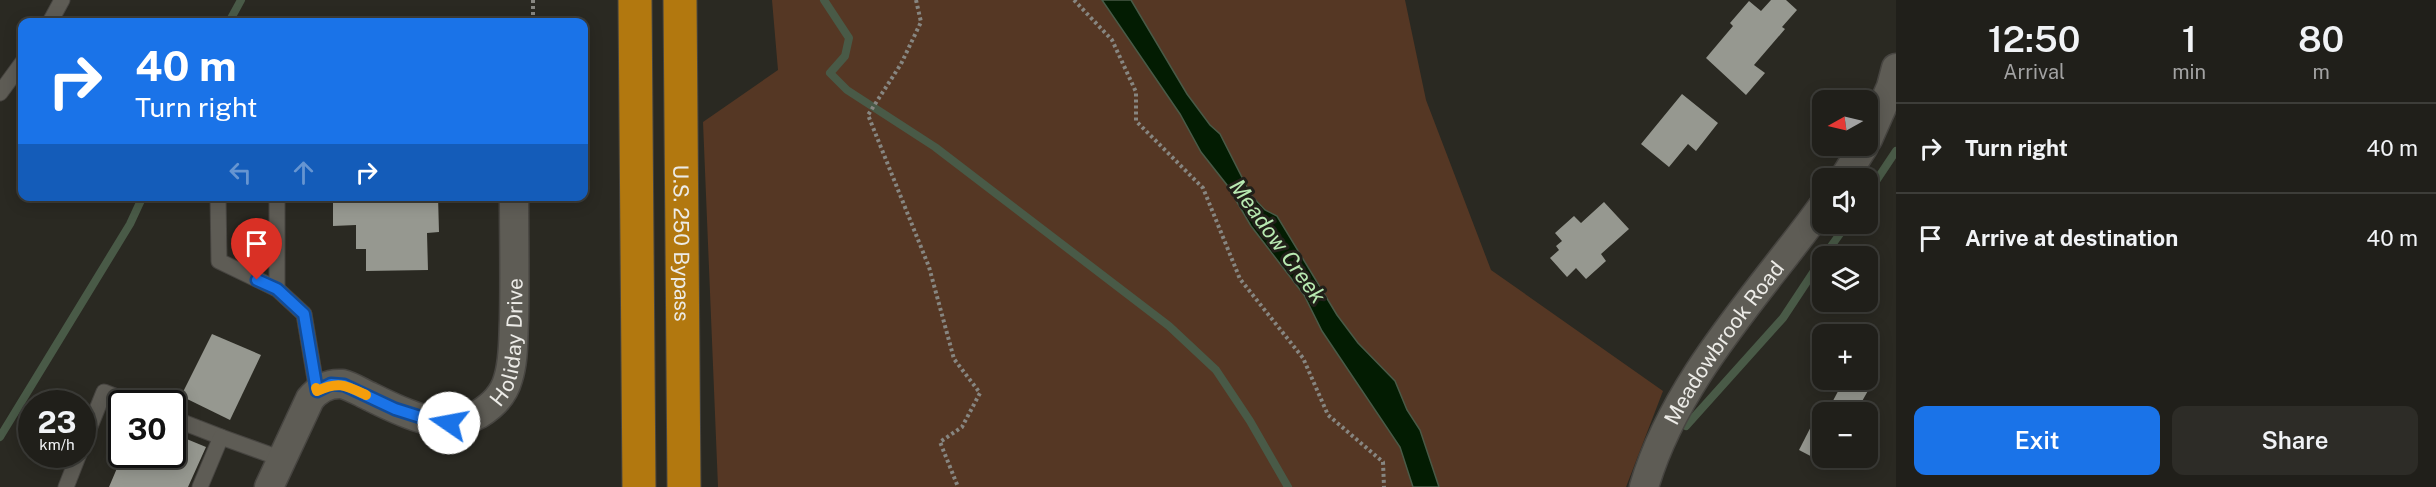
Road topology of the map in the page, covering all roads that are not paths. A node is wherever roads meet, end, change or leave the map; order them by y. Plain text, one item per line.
1 (62, 0) edge
2 (635, 0) edge
3 (681, 0) edge
4 (52, 18) edge
5 (18, 68) edge
6 (1896, 68) edge
7 (0, 93) edge
8 (1878, 116) edge
9 (218, 201) edge
10 (277, 201) edge
11 (514, 201) edge
12 (1812, 220) edge
13 (277, 289) junction
14 (317, 391) junction
15 (108, 394) edge
16 (639, 402) junction
17 (96, 412) edge
18 (186, 423) edge
19 (221, 437) junction
20 (282, 459) junction
21 (73, 468) edge
22 (66, 487) edge
23 (200, 487) edge
24 (269, 487) edge
25 (630, 487) edge
26 (639, 487) edge
27 (684, 487) edge
28 (1644, 487) edge

1 - 4 lane
2 - 16 highway, U.S. 250 Bypass
3 - 27 highway, U.S. 250 Bypass
5 - 7 lane
6 - 8 street
9 - 13 lane
10 - 13 lane
11 - 14 street, Holiday Drive
12 - 28 street, Meadowbrook Road
13 - 14 lane
14 - 20 street
15 - 17 lane
16 - 25 highway
16 - 26 highway, U.S. 250 Bypass
18 - 19 lane
19 - 20 lane
19 - 23 lane
20 - 24 street
21 - 22 lane

